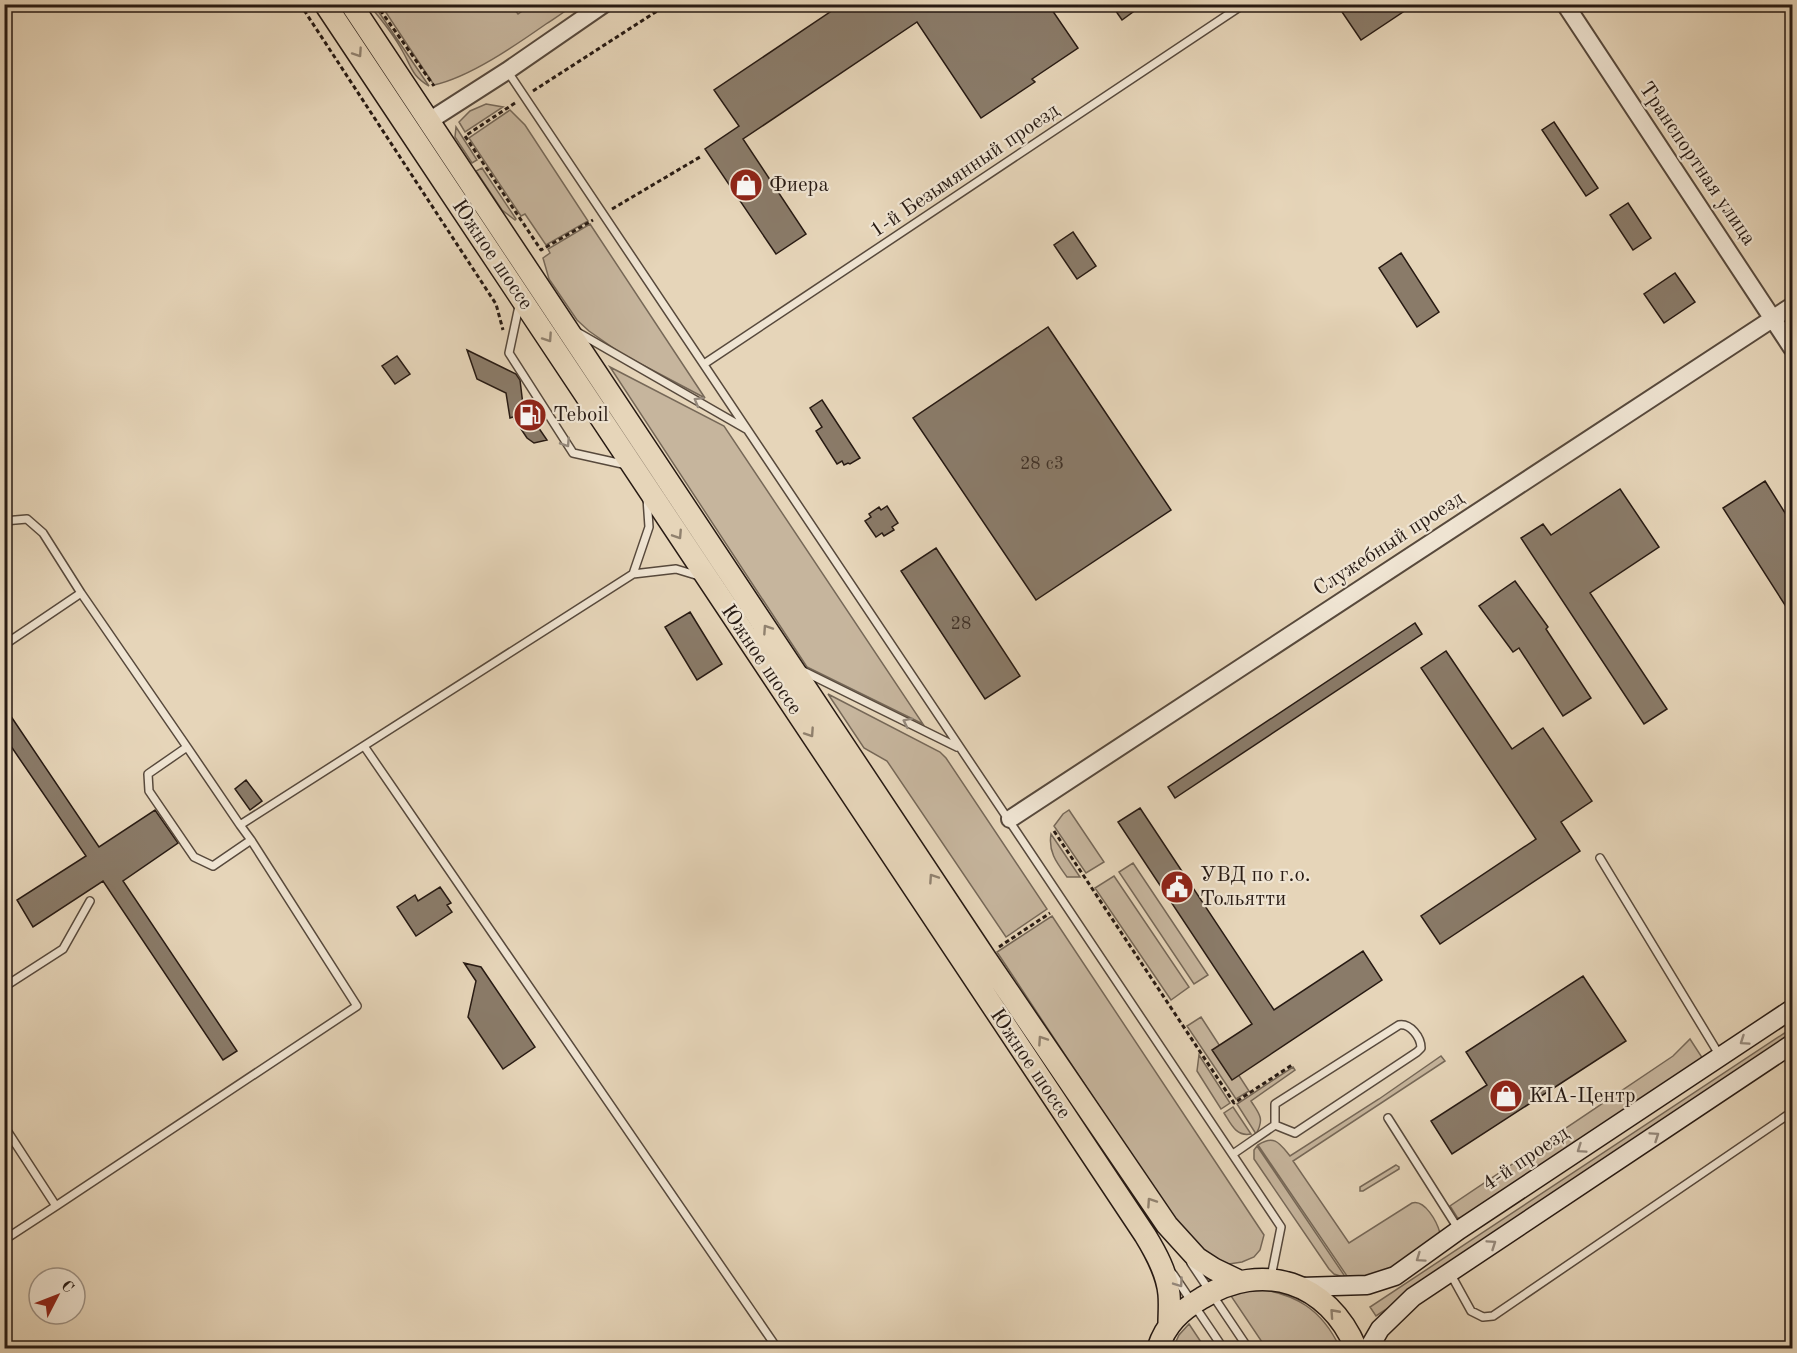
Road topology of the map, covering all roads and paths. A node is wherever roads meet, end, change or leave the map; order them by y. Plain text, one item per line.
1 (300, 4) edge
2 (325, 4) edge
3 (351, 4) edge
4 (376, 4) edge
5 (604, 4) edge
6 (668, 4) edge
7 (1244, 4) edge
8 (1564, 4) edge
9 (507, 71) junction
10 (434, 86) dead end
11 (525, 97) junction
12 (429, 122) junction
13 (700, 157) dead end
14 (603, 214) junction
15 (521, 297) junction
16 (1792, 306) edge
17 (1773, 318) junction
18 (567, 327) junction
19 (1792, 348) edge
20 (509, 353) junction
21 (704, 364) junction
22 (749, 430) junction
23 (632, 466) junction
24 (646, 487) junction
25 (4, 521) edge
26 (633, 574) junction
27 (707, 579) junction
28 (81, 593) junction
29 (4, 645) edge
30 (791, 665) junction
31 (364, 746) junction
32 (186, 747) junction
33 (960, 748) junction
34 (1010, 819) junction
35 (240, 825) junction
36 (1054, 831) dead end
37 (251, 840) junction
38 (1600, 858) dead end
39 (90, 901) dead end
40 (1050, 913) dead end
41 (996, 949) dead end
42 (4, 987) edge
43 (1792, 1009) edge
44 (1792, 1044) edge
45 (1721, 1056) junction
46 (1292, 1065) dead end
47 (1792, 1112) edge
48 (1388, 1118) dead end
49 (1275, 1125) junction
50 (4, 1126) edge
51 (1233, 1154) junction
52 (56, 1206) junction
53 (1167, 1226) junction
54 (1460, 1230) junction
55 (1145, 1235) junction
56 (4, 1240) edge
57 (1450, 1273) junction
58 (1270, 1280) junction
59 (1239, 1281) junction
60 (1301, 1287) junction
61 (1202, 1298) junction
62 (1169, 1324) junction
63 (777, 1348) edge
64 (1158, 1348) edge
65 (1223, 1348) edge
66 (1248, 1348) edge
67 (1356, 1348) edge
68 (1369, 1348) edge

1 - 20 path
2 -> 15 main road, Южное шоссе
3 - 12 main road, Южное шоссе
4 - 10 path
5 - 9 street
6 - 11 path
7 - 21 lane, 1-й Безымянный проезд
8 - 17 street, Транспортная улица
9 - 11 lane
9 - 12 street
11 - 14 lane
11 - 14 path
12 - 18 main road, Южное шоссе
13 - 14 path
14 - 21 lane
15 - 20 lane
15 -> 23 main road, Южное шоссе
16 - 17 street, Служебный проезд
17 - 19 street, Транспортная улица
17 - 34 street, Служебный проезд
22 -> 18 lane
30 -> 18 main road, Южное шоссе
20 -> 23 lane
21 - 22 lane
22 - 33 lane
23 - 24 main road, Южное шоссе
24 - 26 lane
24 -> 27 main road, Южное шоссе
25 - 28 lane
26 - 27 lane
26 - 31 lane
27 -> 55 main road, Южное шоссе
28 - 29 lane
28 - 32 lane
33 -> 30 lane
53 -> 30 main road, Южное шоссе
31 - 35 lane
31 - 63 lane
32 - 35 lane
32 - 37 lane
33 - 34 lane
34 - 51 lane
35 - 37 lane
36 - 46 path
37 - 52 lane
38 - 45 lane
39 - 42 lane
40 - 41 path
43 -> 45 main road, 4-й проезд
57 -> 44 main road
45 -> 54 main road, 4-й проезд
47 - 57 lane
48 - 54 lane
49 - 49 lane
49 - 51 lane
50 - 52 lane
51 - 58 lane
52 - 56 lane
53 - 59 main road, Южное шоссе
53 - 61 lane
54 -> 60 main road, 4-й проезд
55 -> 61 lane
55 - 62 main road, Южное шоссе
57 - 68 main road
58 - 59 main road
58 - 60 main road
59 - 61 main road
67 -> 60 main road
61 - 62 main road
61 - 65 lane
61 - 66 lane
62 - 64 main road

